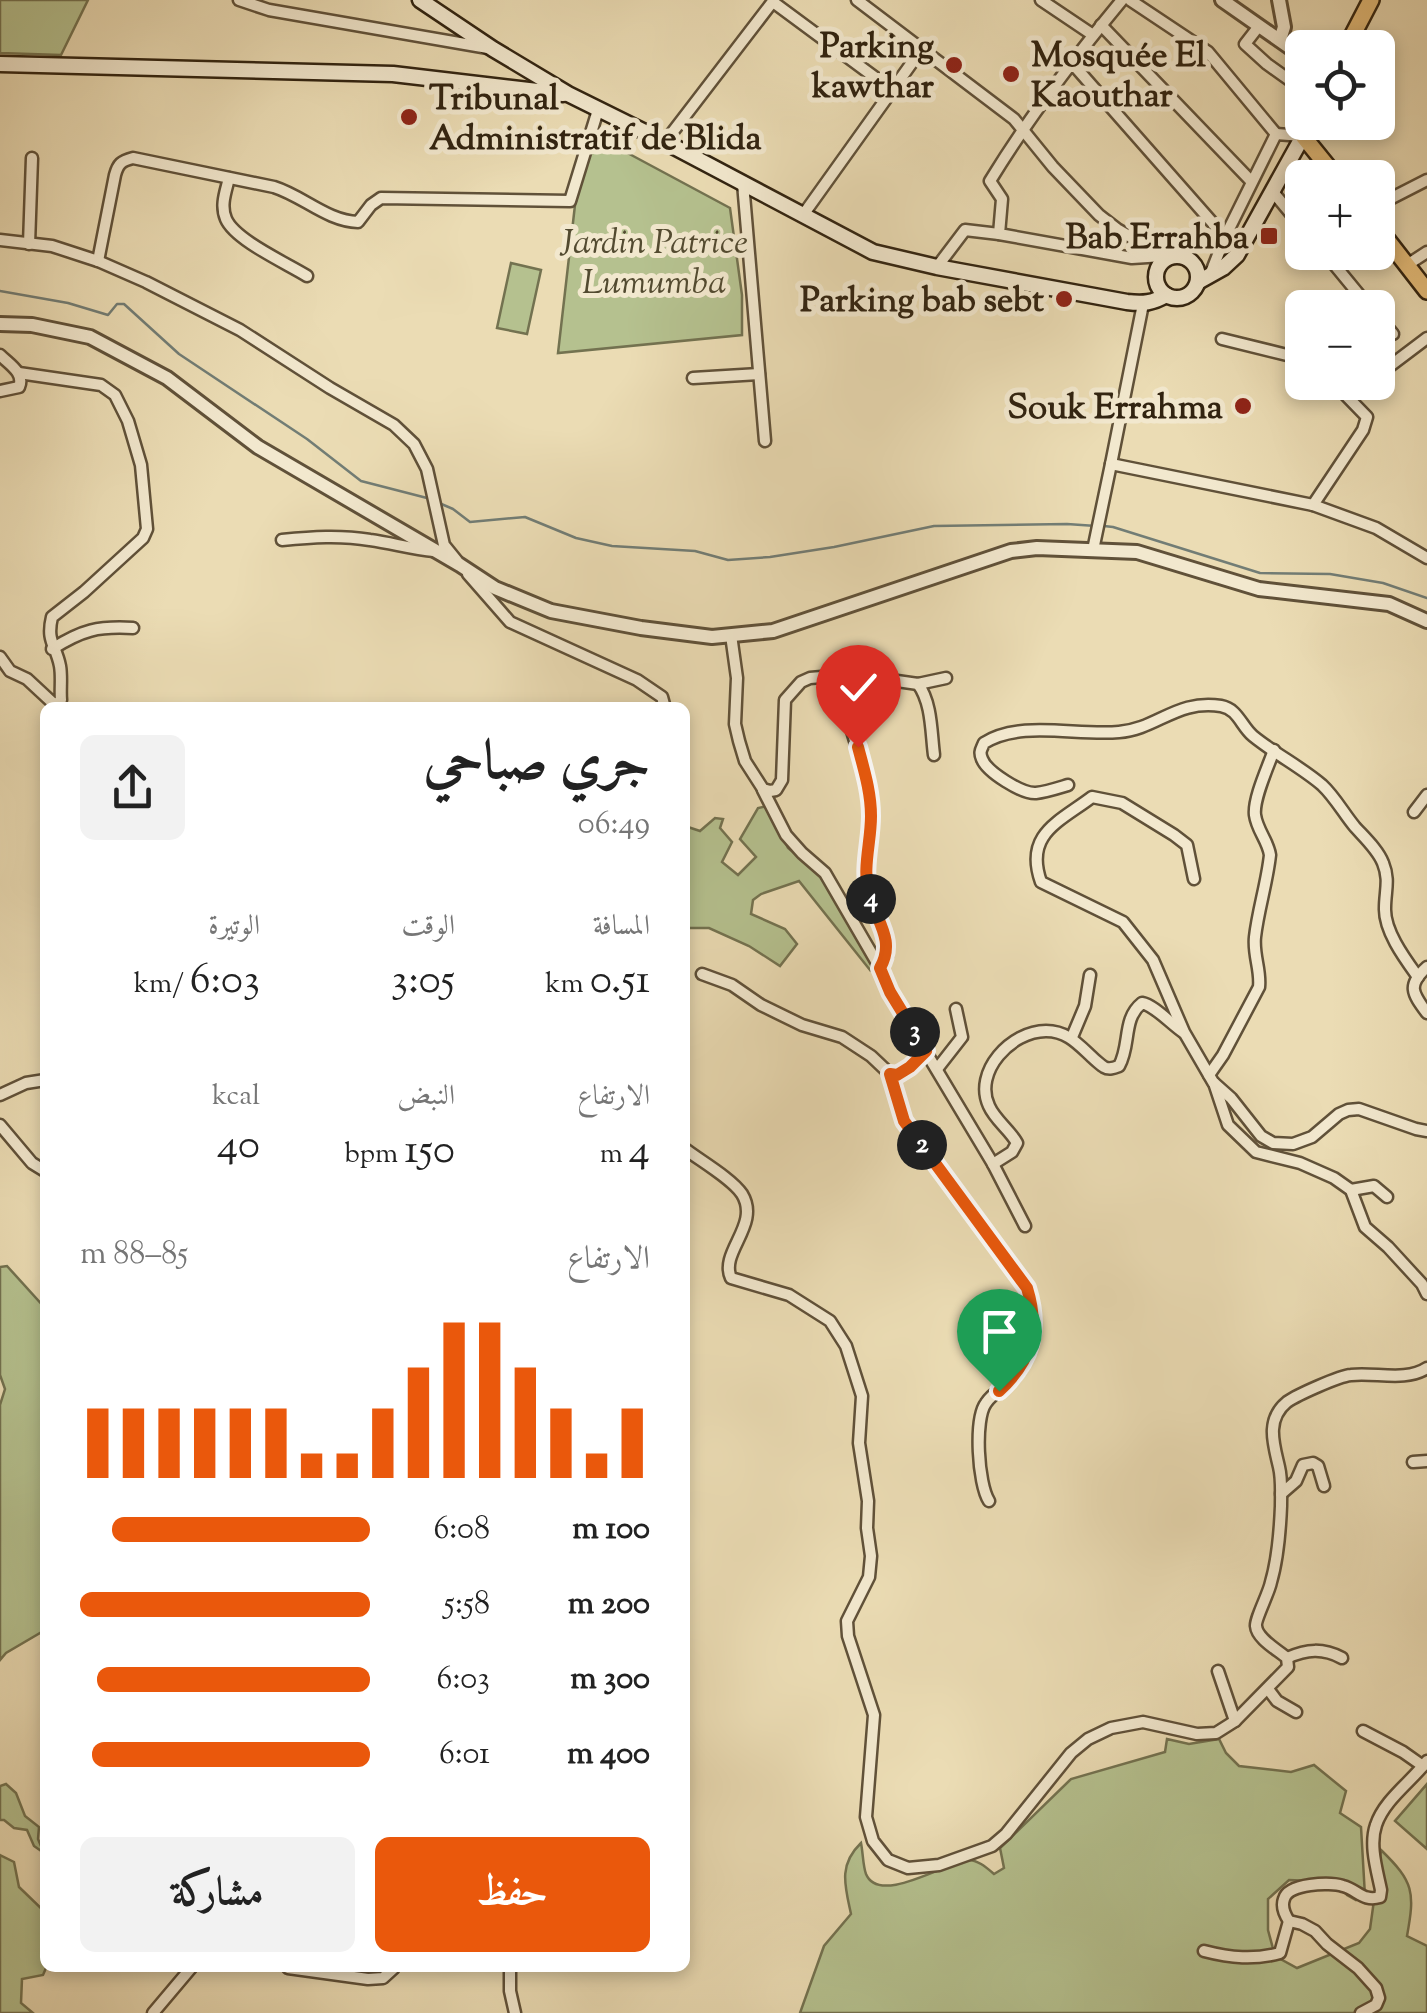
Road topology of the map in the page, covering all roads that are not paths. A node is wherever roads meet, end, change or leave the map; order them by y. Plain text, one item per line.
1 (239, 0) edge
2 (420, 0) edge
3 (1040, 0) edge
4 (1122, 0) edge
5 (1130, 0) edge
6 (1222, 0) edge
7 (1279, 0) edge
8 (1362, 0) edge
9 (1371, 0) edge
10 (774, 1) edge
11 (859, 1) edge
12 (1101, 25) junction
13 (459, 26) junction
14 (1259, 26) junction
15 (1347, 30) edge
16 (1355, 30) edge
17 (1093, 35) junction
18 (1280, 40) junction
19 (450, 42) junction
20 (1285, 44) edge
21 (493, 49) junction
22 (921, 50) junction
23 (1071, 62) junction
24 (0, 64) edge
25 (1285, 77) edge
26 (892, 90) junction
27 (568, 94) junction
28 (598, 110) junction
29 (1022, 128) junction
30 (1285, 132) edge
31 (1276, 134) junction
32 (1300, 140) edge
33 (666, 142) junction
34 (32, 158) dead end
35 (229, 178) junction
36 (1427, 180) edge
37 (1251, 181) junction
38 (742, 183) junction
39 (1273, 192) junction
40 (1395, 196) edge
41 (1285, 206) edge
42 (803, 215) junction
43 (998, 234) junction
44 (1225, 237) junction
45 (0, 240) edge
46 (30, 244) junction
47 (1395, 250) edge
48 (1427, 252) edge
49 (1167, 256) junction
50 (98, 261) junction
51 (1407, 266) junction
52 (937, 268) junction
53 (1339, 270) edge
54 (307, 276) dead end
55 (1204, 279) junction
56 (1355, 290) edge
57 (1427, 291) edge
58 (1166, 295) junction
59 (1143, 304) junction
60 (0, 324) edge
61 (1427, 338) edge
62 (1222, 339) dead end
63 (0, 355) edge
64 (1285, 355) edge
65 (1395, 362) edge
66 (19, 373) junction
67 (759, 374) junction
68 (693, 378) dead end
69 (0, 392) edge
70 (1350, 400) edge
71 (765, 442) dead end
72 (1111, 464) junction
73 (1313, 505) junction
74 (282, 540) dead end
75 (440, 548) junction
76 (1093, 550) junction
77 (1427, 558) edge
78 (460, 565) junction
79 (1427, 622) edge
80 (133, 628) dead end
81 (731, 635) junction
82 (52, 649) junction
83 (0, 656) edge
84 (833, 676) junction
85 (946, 678) dead end
86 (918, 684) junction
87 (52, 702) edge
88 (59, 702) edge
89 (663, 702) edge
90 (1274, 750) junction
91 (934, 755) dead end
92 (1068, 786) dead end
93 (762, 789) junction
94 (1427, 795) edge
95 (1414, 812) dead end
96 (1194, 879) dead end
97 (1427, 967) edge
98 (880, 968) junction
99 (702, 974) dead end
100 (1090, 975) dead end
101 (1418, 977) junction
102 (956, 1008) dead end
103 (1427, 1013) edge
104 (1184, 1032) junction
105 (1072, 1038) junction
106 (926, 1051) junction
107 (937, 1070) junction
108 (890, 1074) junction
109 (1211, 1078) junction
110 (40, 1081) edge
111 (0, 1095) edge
112 (0, 1125) edge
113 (1427, 1131) edge
114 (690, 1153) edge
115 (993, 1164) junction
116 (40, 1168) edge
117 (1351, 1190) junction
118 (1387, 1198) dead end
119 (1025, 1226) dead end
120 (1425, 1287) edge
121 (1427, 1368) edge
122 (1427, 1461) edge
123 (1413, 1462) dead end
124 (1324, 1486) dead end
125 (1281, 1494) junction
126 (989, 1501) dead end
127 (1288, 1658) junction
128 (1342, 1658) dead end
129 (1218, 1671) dead end
130 (1268, 1689) junction
131 (1296, 1712) dead end
132 (1234, 1721) junction
133 (1363, 1731) dead end
134 (1425, 1764) edge
135 (1289, 1922) junction
136 (1204, 1951) dead end
137 (187, 1972) edge
138 (317, 1972) edge
139 (390, 1972) edge
140 (510, 1972) edge
141 (153, 2013) edge
142 (515, 2013) edge
143 (1361, 2013) edge

1 - 19 street
2 - 13 main road
3 - 17 street
4 - 12 street
5 - 31 street
6 - 14 street
7 - 18 street
8 - 15 main road
9 - 16 main road
10 - 26 street
10 - 33 street
11 - 22 street
12 - 17 street
12 - 37 street
13 - 19 street
13 - 21 main road
14 - 18 street
14 - 25 street
17 - 23 street
18 - 20 street
19 - 21 street
21 - 27 main road
22 - 26 street
22 - 29 street
23 - 29 street
23 - 44 street
24 - 27 main road
26 - 42 street
27 - 28 main road
28 - 33 main road
28 - 35 street
29 - 43 street
29 - 49 street
30 - 31 street
31 - 37 street
32 - 39 main road
33 - 38 main road
34 - 46 street
35 - 50 street
35 - 54 street
36 - 40 street
37 - 44 street
38 - 42 main road
38 - 67 street
39 - 41 street
39 - 55 main road
42 - 52 main road
43 - 49 street
43 - 52 street
44 - 55 street
45 - 46 street
46 - 50 street
47 - 51 main road
48 - 51 street
49 - 55 main road
49 - 58 main road
50 - 75 street
51 - 57 main road
52 - 59 main road
53 - 56 street
55 - 58 main road
58 - 59 main road
59 - 72 street
60 - 75 street
61 - 65 street
62 - 64 street
63 - 66 street
66 - 69 street
66 - 82 street
67 - 68 street
67 - 71 street
70 - 73 street
72 - 73 street
72 - 76 street
73 - 77 street
74 - 75 street
75 - 78 street
76 - 79 street
76 - 81 street
78 - 81 street
78 - 89 street
80 - 82 street
81 - 93 street
82 - 88 street
83 - 87 street
84 - 86 street
84 - 93 street
84 - 98 street
85 - 86 street
86 - 91 street
90 - 92 street
90 - 101 street
90 - 109 street
93 - 98 street
94 - 95 street
96 - 104 street
97 - 101 street
98 - 106 street
99 - 108 street
100 - 105 street
101 - 103 street
102 - 107 street
104 - 105 street
104 - 109 street
105 - 115 street
106 - 107 street
106 - 108 street
107 - 115 street
108 - 126 street
109 - 113 street
109 - 117 street
110 - 111 street
112 - 116 street
114 - 132 street
115 - 119 street
117 - 118 street
117 - 120 street
121 - 125 street
122 - 123 street
124 - 125 street
125 - 127 street
127 - 128 street
127 - 130 street
129 - 132 street
130 - 131 street
130 - 132 street
133 - 134 street
134 - 135 street
135 - 136 street
135 - 143 street
137 - 141 street
138 - 139 street
140 - 142 street

